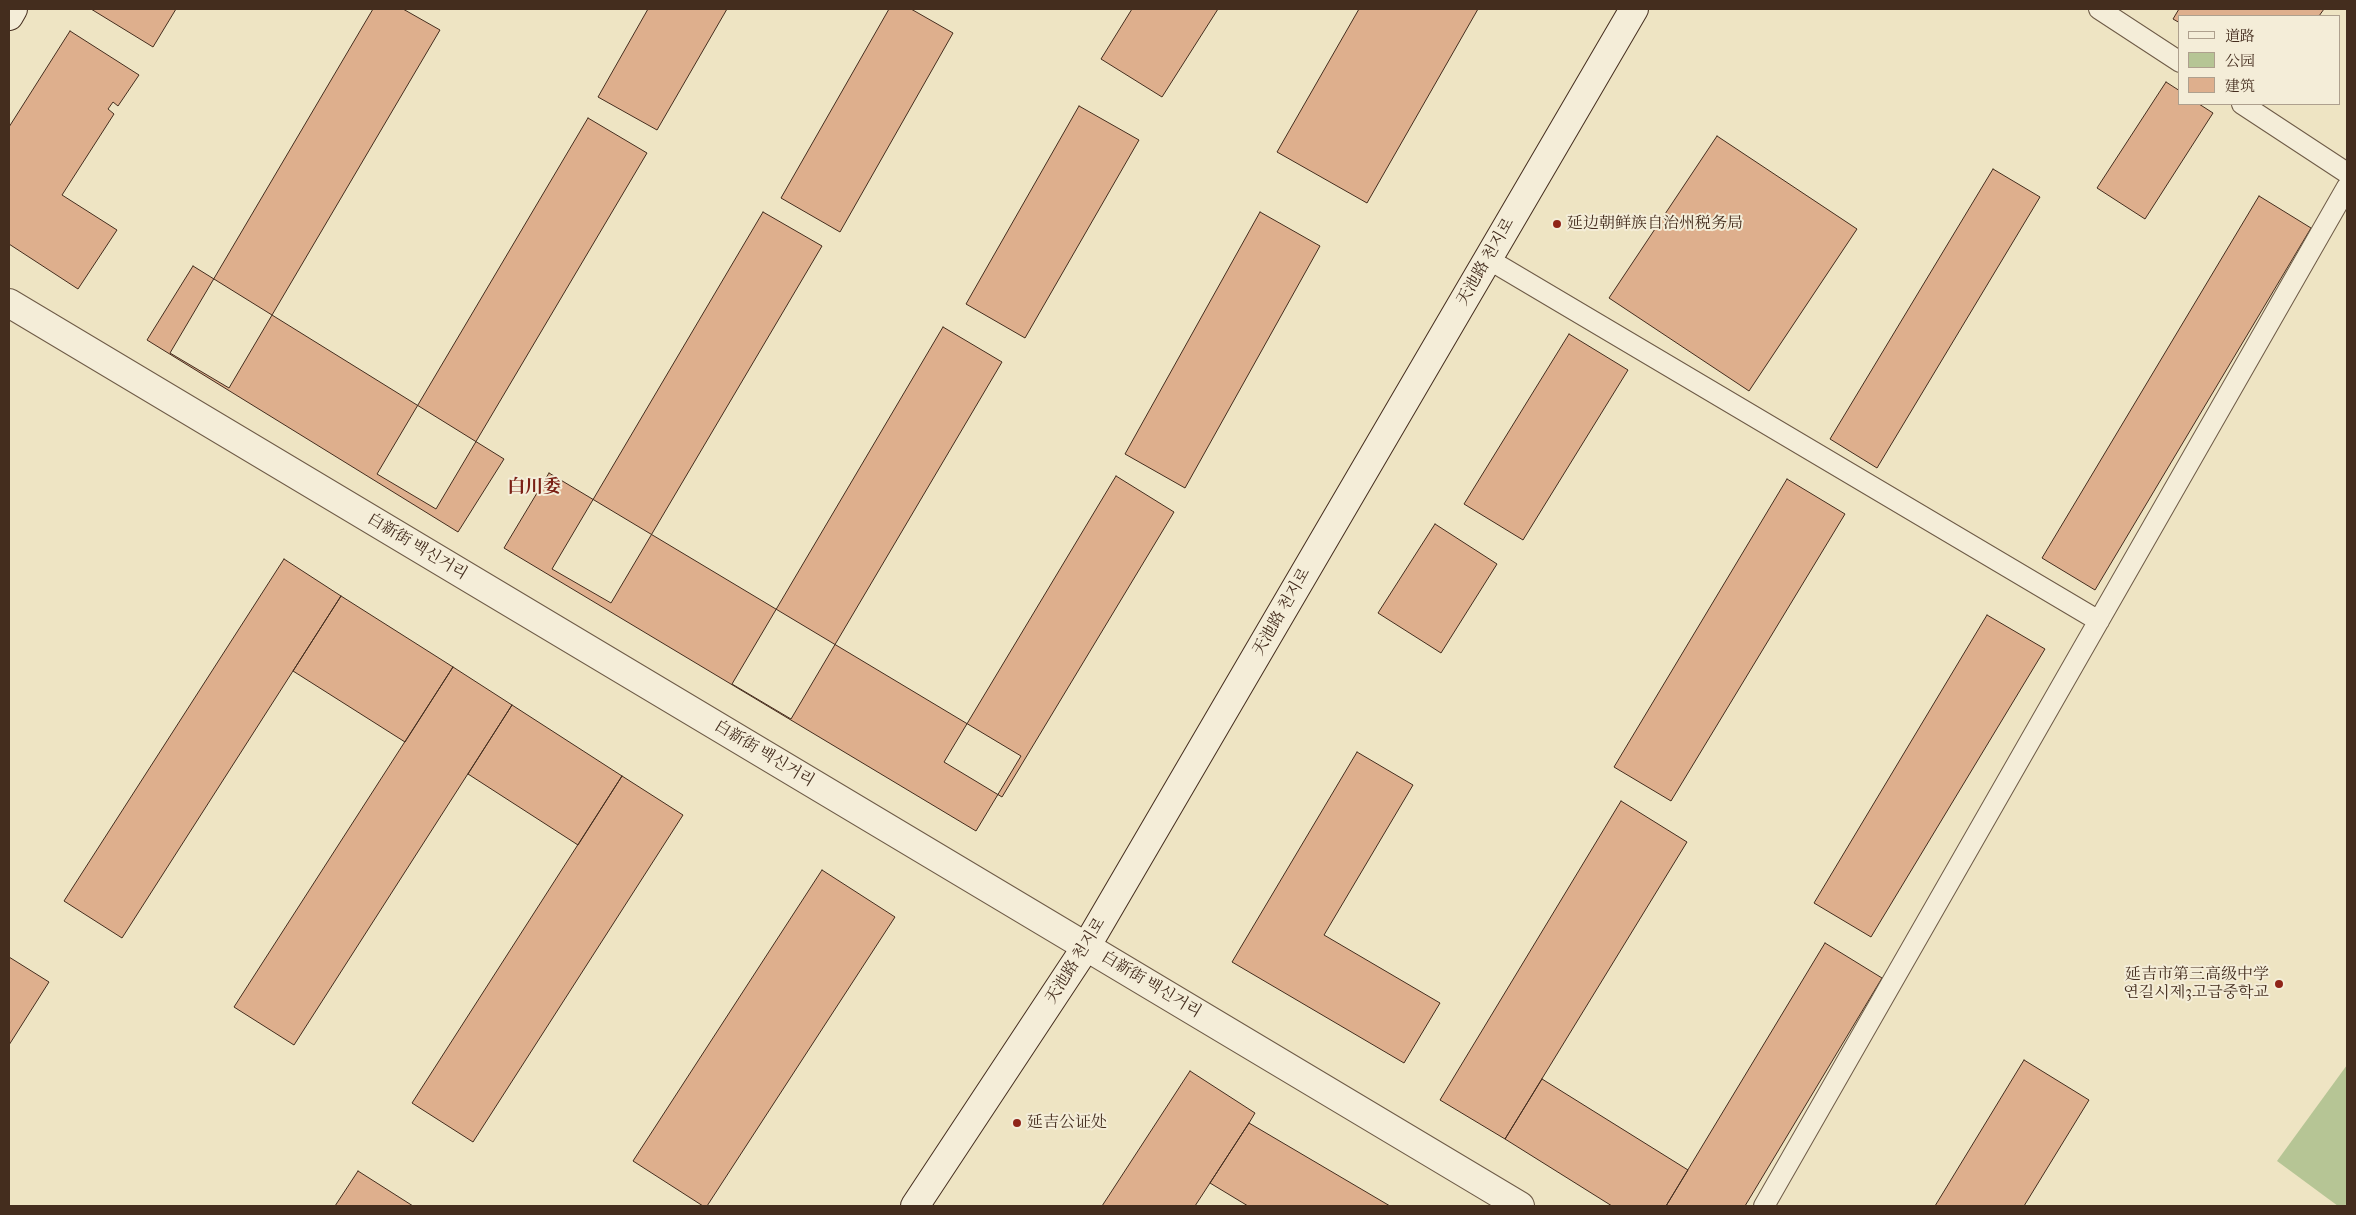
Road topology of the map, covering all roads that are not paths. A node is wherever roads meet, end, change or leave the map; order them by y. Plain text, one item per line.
1 (13, 9) edge
2 (1634, 9) edge
3 (2099, 9) edge
4 (9, 16) edge
5 (2178, 61) edge
6 (2244, 105) edge
7 (2347, 173) edge
8 (2347, 186) edge
9 (1488, 259) junction
10 (9, 303) edge
11 (2098, 621) junction
12 (1086, 947) junction
13 (915, 1206) edge
14 (1520, 1206) edge
15 (1764, 1206) edge

1 - 4 street
2 - 9 street, 天池路 천지로
3 - 5 lane
6 - 7 lane
8 - 11 lane
9 - 11 lane
9 - 12 street, 天池路 천지로
10 - 12 street, 白新街 백신거리
11 - 15 lane
12 - 13 street, 天池路 천지로
12 - 14 street, 白新街 백신거리

